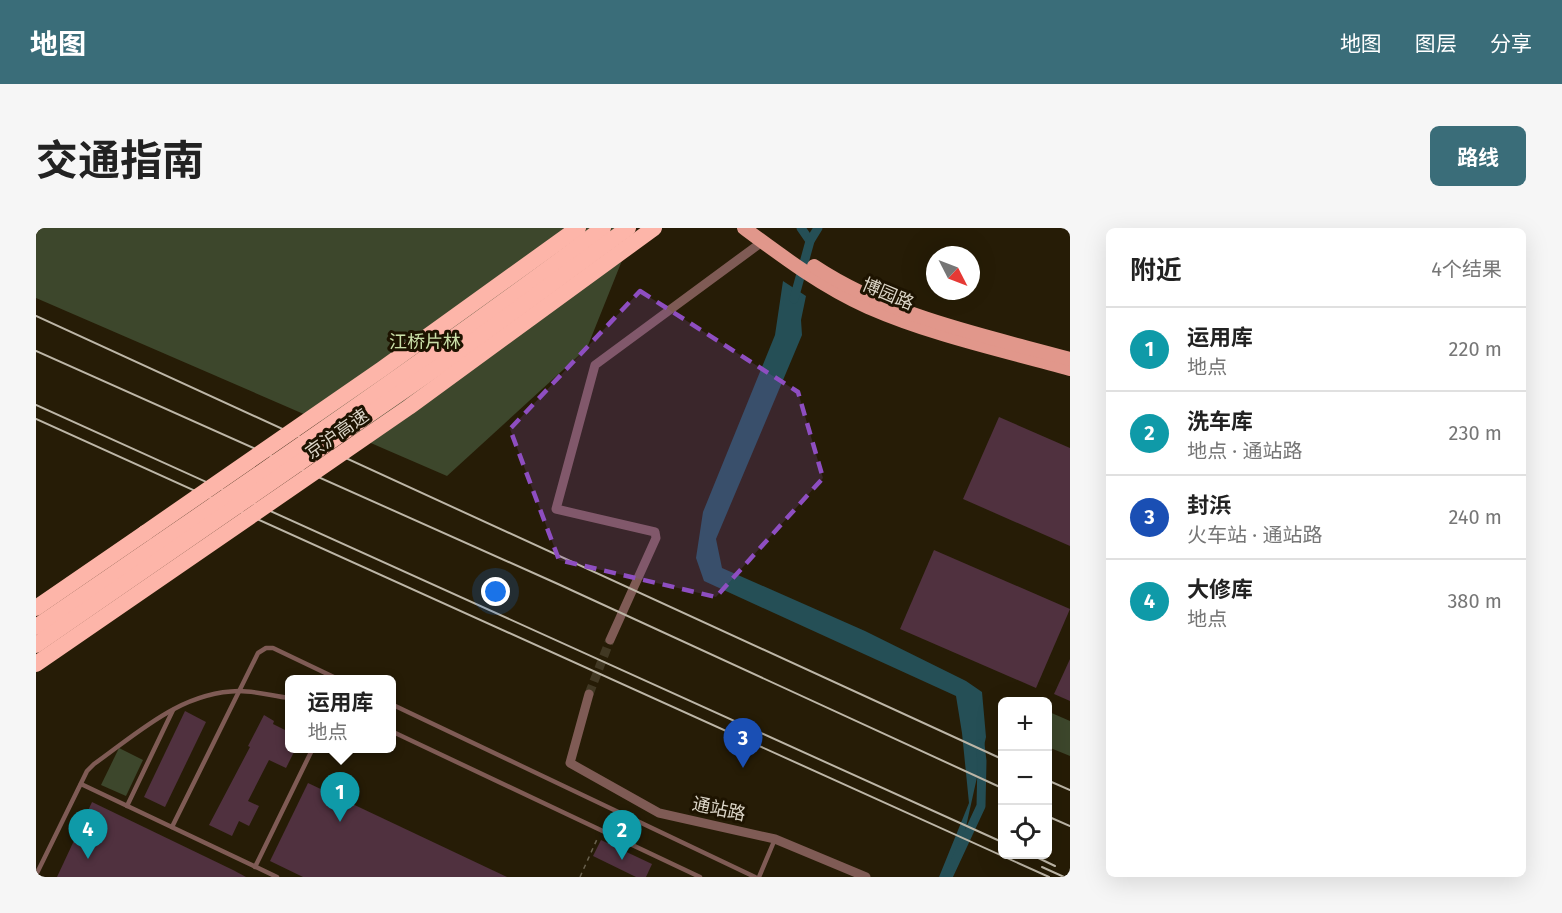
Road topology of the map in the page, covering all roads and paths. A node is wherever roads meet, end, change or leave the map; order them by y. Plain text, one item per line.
1 (578, 228) edge
2 (603, 228) edge
3 (628, 228) edge
4 (654, 228) edge
5 (744, 228) edge
6 (760, 235) edge
7 (819, 275) junction
8 (1070, 359) edge
9 (1070, 369) edge
10 (36, 608) edge
11 (36, 627) edge
12 (610, 640) tunnel mouth
13 (36, 645) edge
14 (36, 664) edge
15 (330, 675) edge
16 (241, 691) junction
17 (589, 694) tunnel mouth
18 (285, 697) edge
19 (396, 706) edge
20 (174, 708) junction
21 (396, 733) edge
22 (311, 753) edge
23 (81, 784) junction
24 (127, 806) junction
25 (172, 827) junction
26 (601, 830) junction
27 (775, 839) junction
28 (255, 867) junction
29 (36, 875) edge
30 (277, 877) edge
31 (580, 877) edge
32 (700, 877) edge
33 (757, 877) edge
34 (866, 877) edge

1 - 10 highway, 京沪高速, bridge
2 - 11 highway, 京沪高速, bridge
3 - 13 highway, 京沪高速, bridge
4 - 14 highway, 京沪高速, bridge
5 - 6 main road, 博园路
6 - 7 main road, 博园路
6 - 12 street
7 - 8 main road, 博园路
7 - 9 main road, 博园路
15 - 16 lane
16 - 18 lane
16 - 20 lane
16 - 25 lane
17 - 27 street, 通站路
19 - 33 lane
20 - 23 lane
20 - 24 lane
21 - 26 lane
22 - 28 lane
23 - 24 lane
23 - 29 lane
24 - 25 lane
25 - 28 lane
26 - 31 path
26 - 32 lane
27 - 33 lane
27 - 34 street, 通站路
28 - 30 lane

